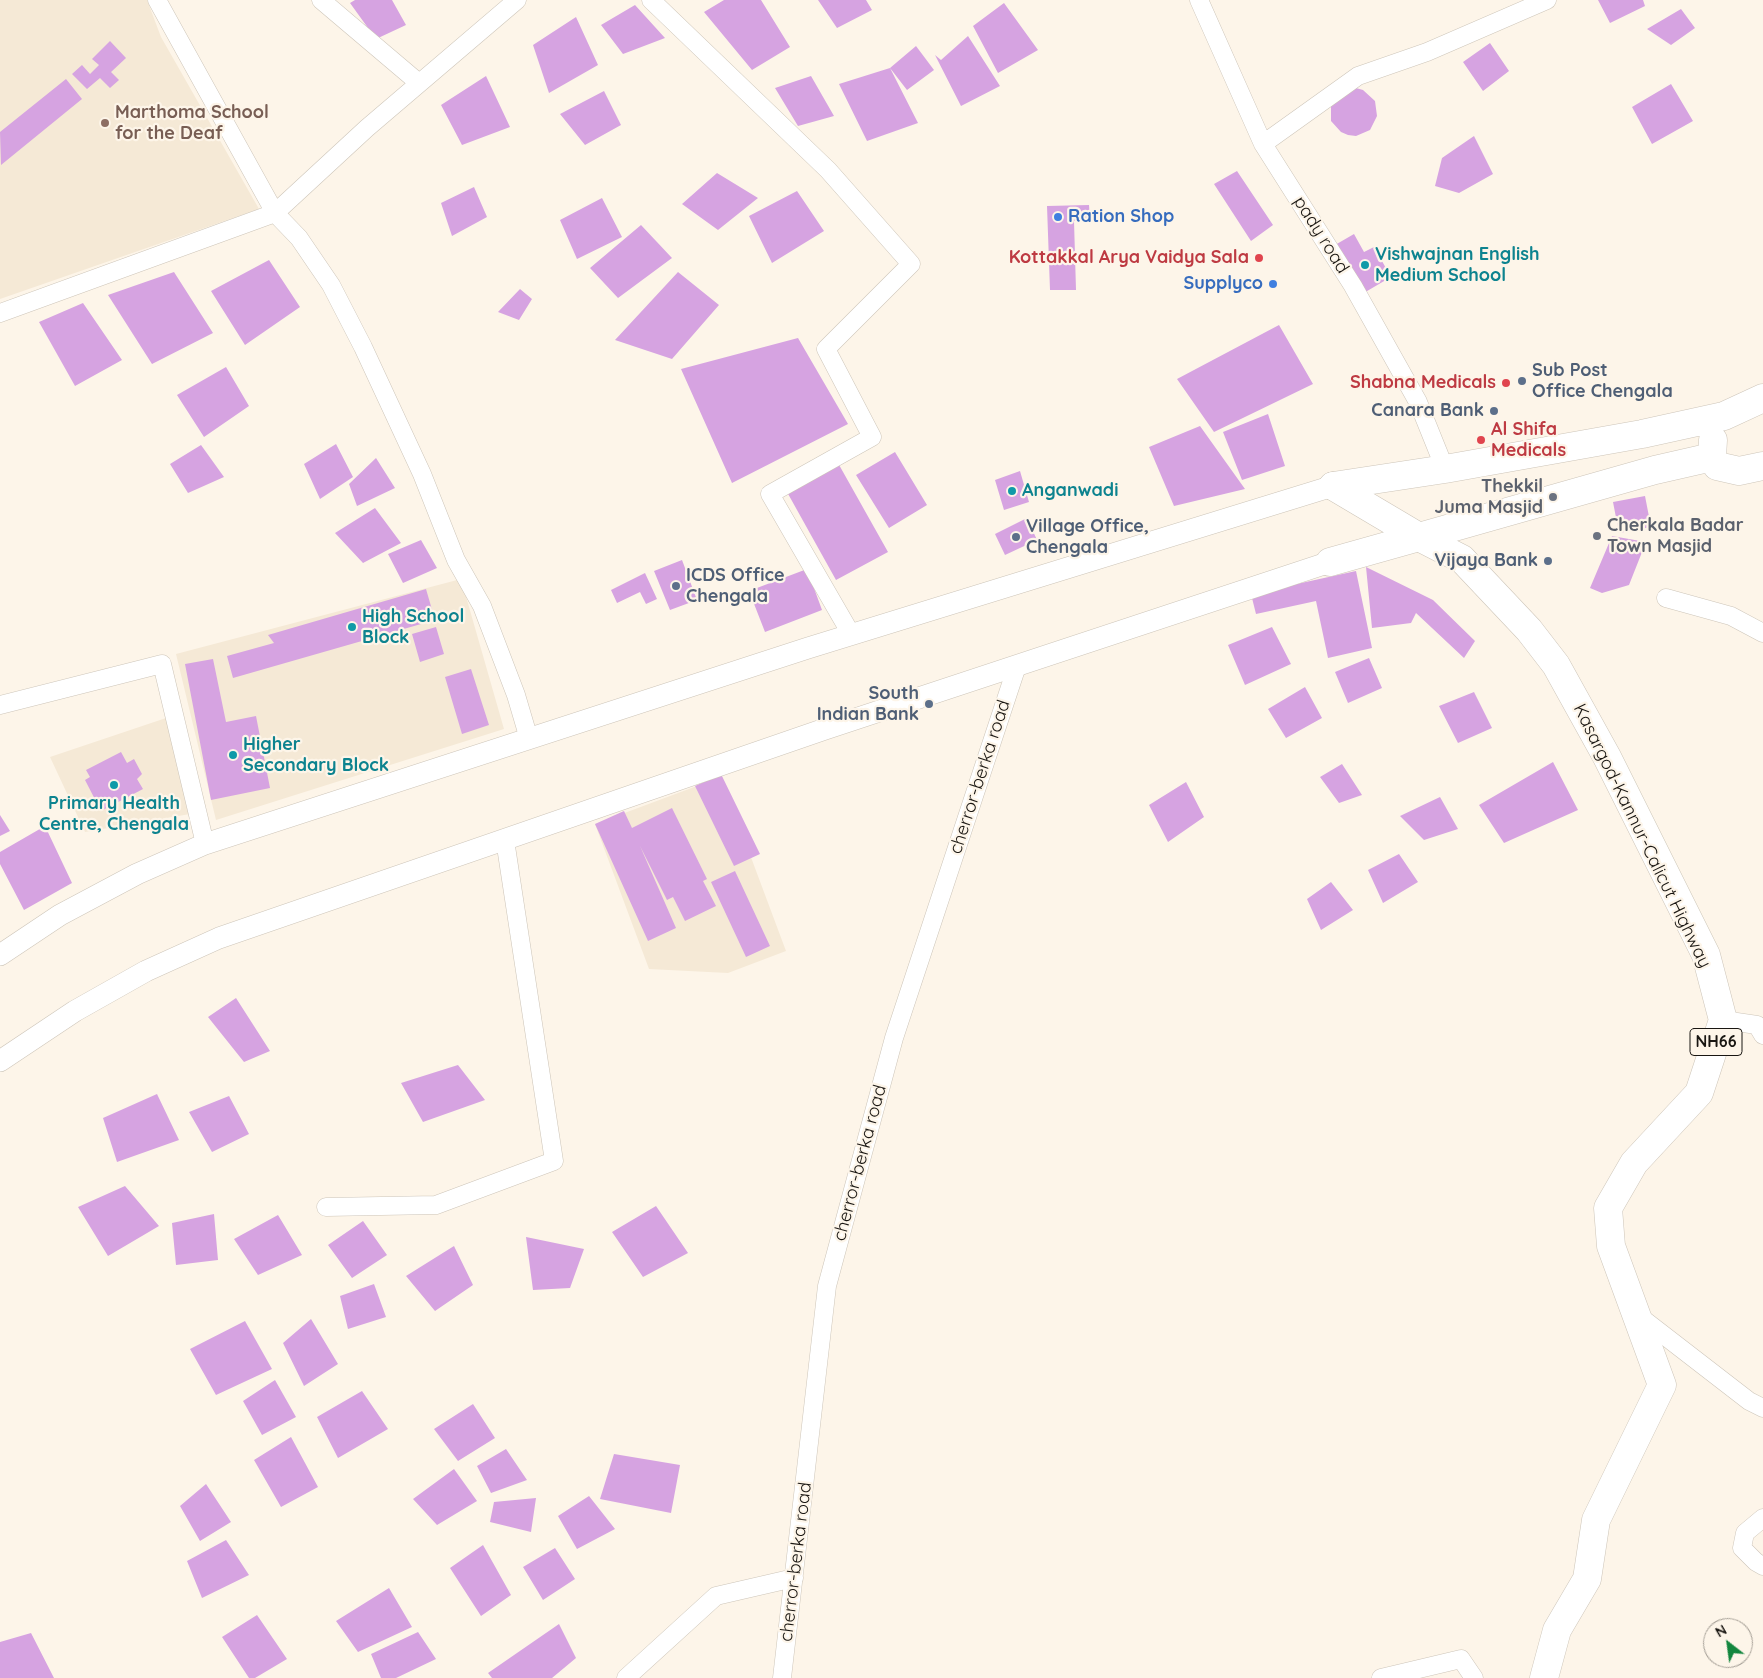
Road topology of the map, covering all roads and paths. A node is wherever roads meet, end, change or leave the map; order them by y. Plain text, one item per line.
1 (157, 0) edge
2 (321, 0) edge
3 (518, 0) edge
4 (651, 0) edge
5 (1199, 0) edge
6 (1547, 0) edge
7 (419, 83) junction
8 (1263, 144) junction
9 (275, 212) junction
10 (0, 313) edge
11 (1763, 398) edge
12 (1724, 416) junction
13 (1712, 457) junction
14 (1763, 466) edge
15 (1445, 469) junction
16 (1333, 486) junction
17 (1419, 537) junction
18 (1330, 562) joint
19 (1666, 598) dead end
20 (851, 634) junction
21 (1763, 634) edge
22 (1017, 666) junction
23 (0, 705) edge
24 (529, 739) junction
25 (504, 840) junction
26 (205, 844) junction
27 (0, 955) edge
28 (1723, 1020) junction
29 (1763, 1036) edge
30 (0, 1060) edge
31 (326, 1207) dead end
32 (1635, 1312) junction
33 (1763, 1408) edge
34 (1763, 1518) edge
35 (1763, 1566) edge
36 (794, 1578) junction
37 (626, 1678) edge
38 (782, 1678) edge
39 (1381, 1678) edge
40 (1474, 1678) edge
41 (1544, 1678) edge

1 - 9 street
2 - 7 street
3 - 7 street
4 - 20 street
5 - 8 street, pady road
6 - 8 street
7 - 9 street
8 - 15 street, pady road
9 - 10 street
9 - 24 street
11 - 12 main road
12 - 13 main road
12 - 15 main road
13 - 14 main road
13 - 17 main road
15 - 16 main road
16 - 17 main road, Kasargod-Kannur-Calicut Highway / NH66
16 - 20 street
17 - 18 main road
17 - 28 main road, Kasargod-Kannur-Calicut Highway / NH66
18 - 22 street
19 - 21 street
20 - 24 street
22 - 25 street
22 - 36 street, cherror-berka road
23 - 26 street
24 - 26 street
25 - 30 street
25 - 31 street
26 - 27 street
28 - 29 street
28 - 32 main road, NH66
32 - 33 street
32 - 41 main road, NH66
34 - 35 street
36 - 37 street
36 - 38 street, cherror-berka road
39 - 40 street

